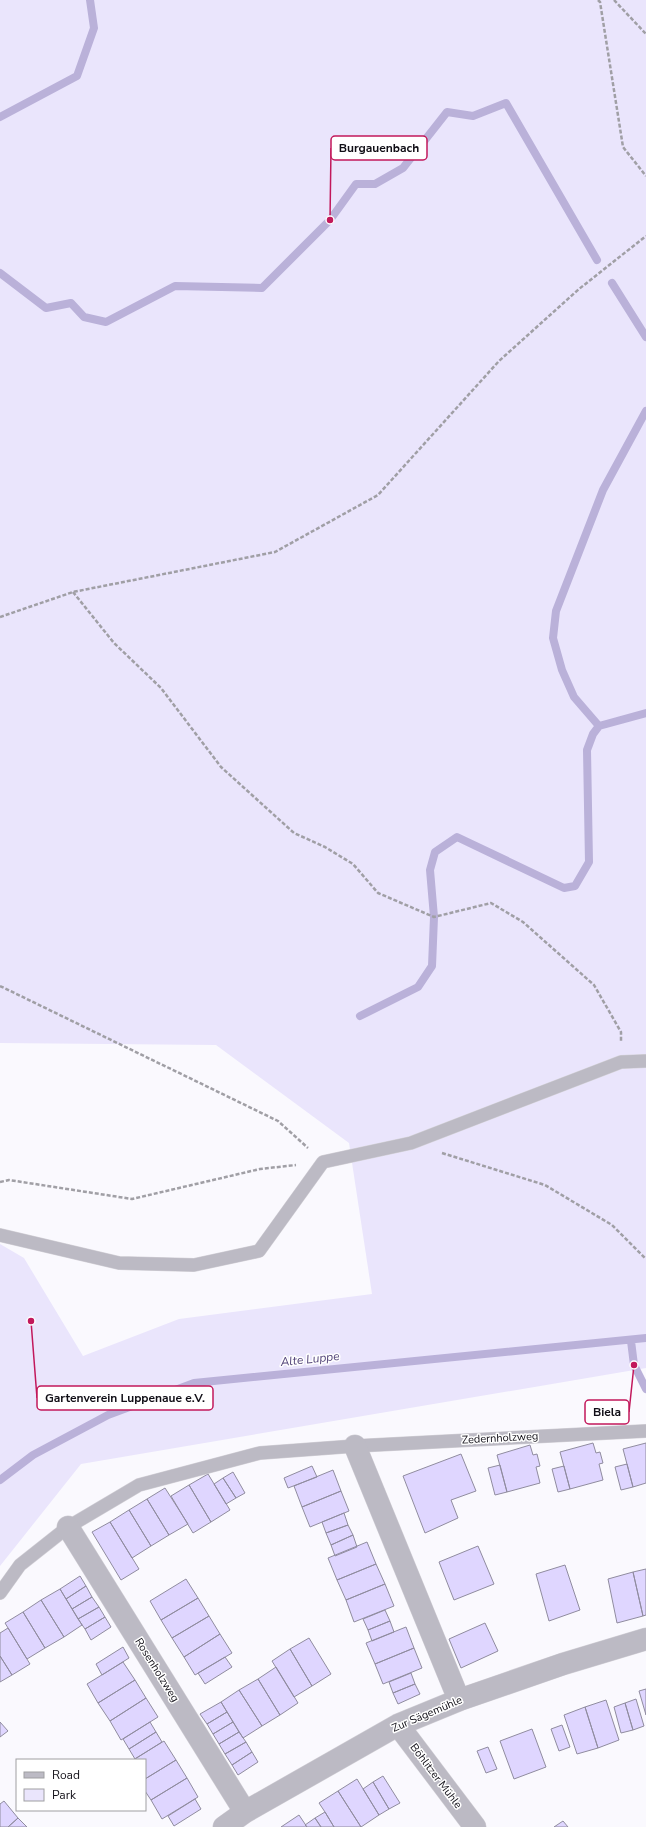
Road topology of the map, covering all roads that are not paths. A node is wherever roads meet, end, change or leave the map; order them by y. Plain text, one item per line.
1 (646, 1061) edge
2 (0, 1235) edge
3 (646, 1431) edge
4 (355, 1446) junction
5 (68, 1527) junction
6 (0, 1593) edge
7 (646, 1639) edge
8 (459, 1700) junction
9 (398, 1725) junction
10 (245, 1812) junction
11 (224, 1827) edge
12 (475, 1827) edge

1 - 2 lane
3 - 4 lane, Zedernholzweg
4 - 5 lane, Zedernholzweg
4 - 8 street
5 - 6 lane
5 - 10 street, Rosenholzweg
7 - 8 street, Zur Sägemühle
8 - 9 street, Zur Sägemühle
9 - 10 street, Zur Sägemühle
9 - 12 street, Böhlitzer Mühle
10 - 11 street, Zur Sägemühle

